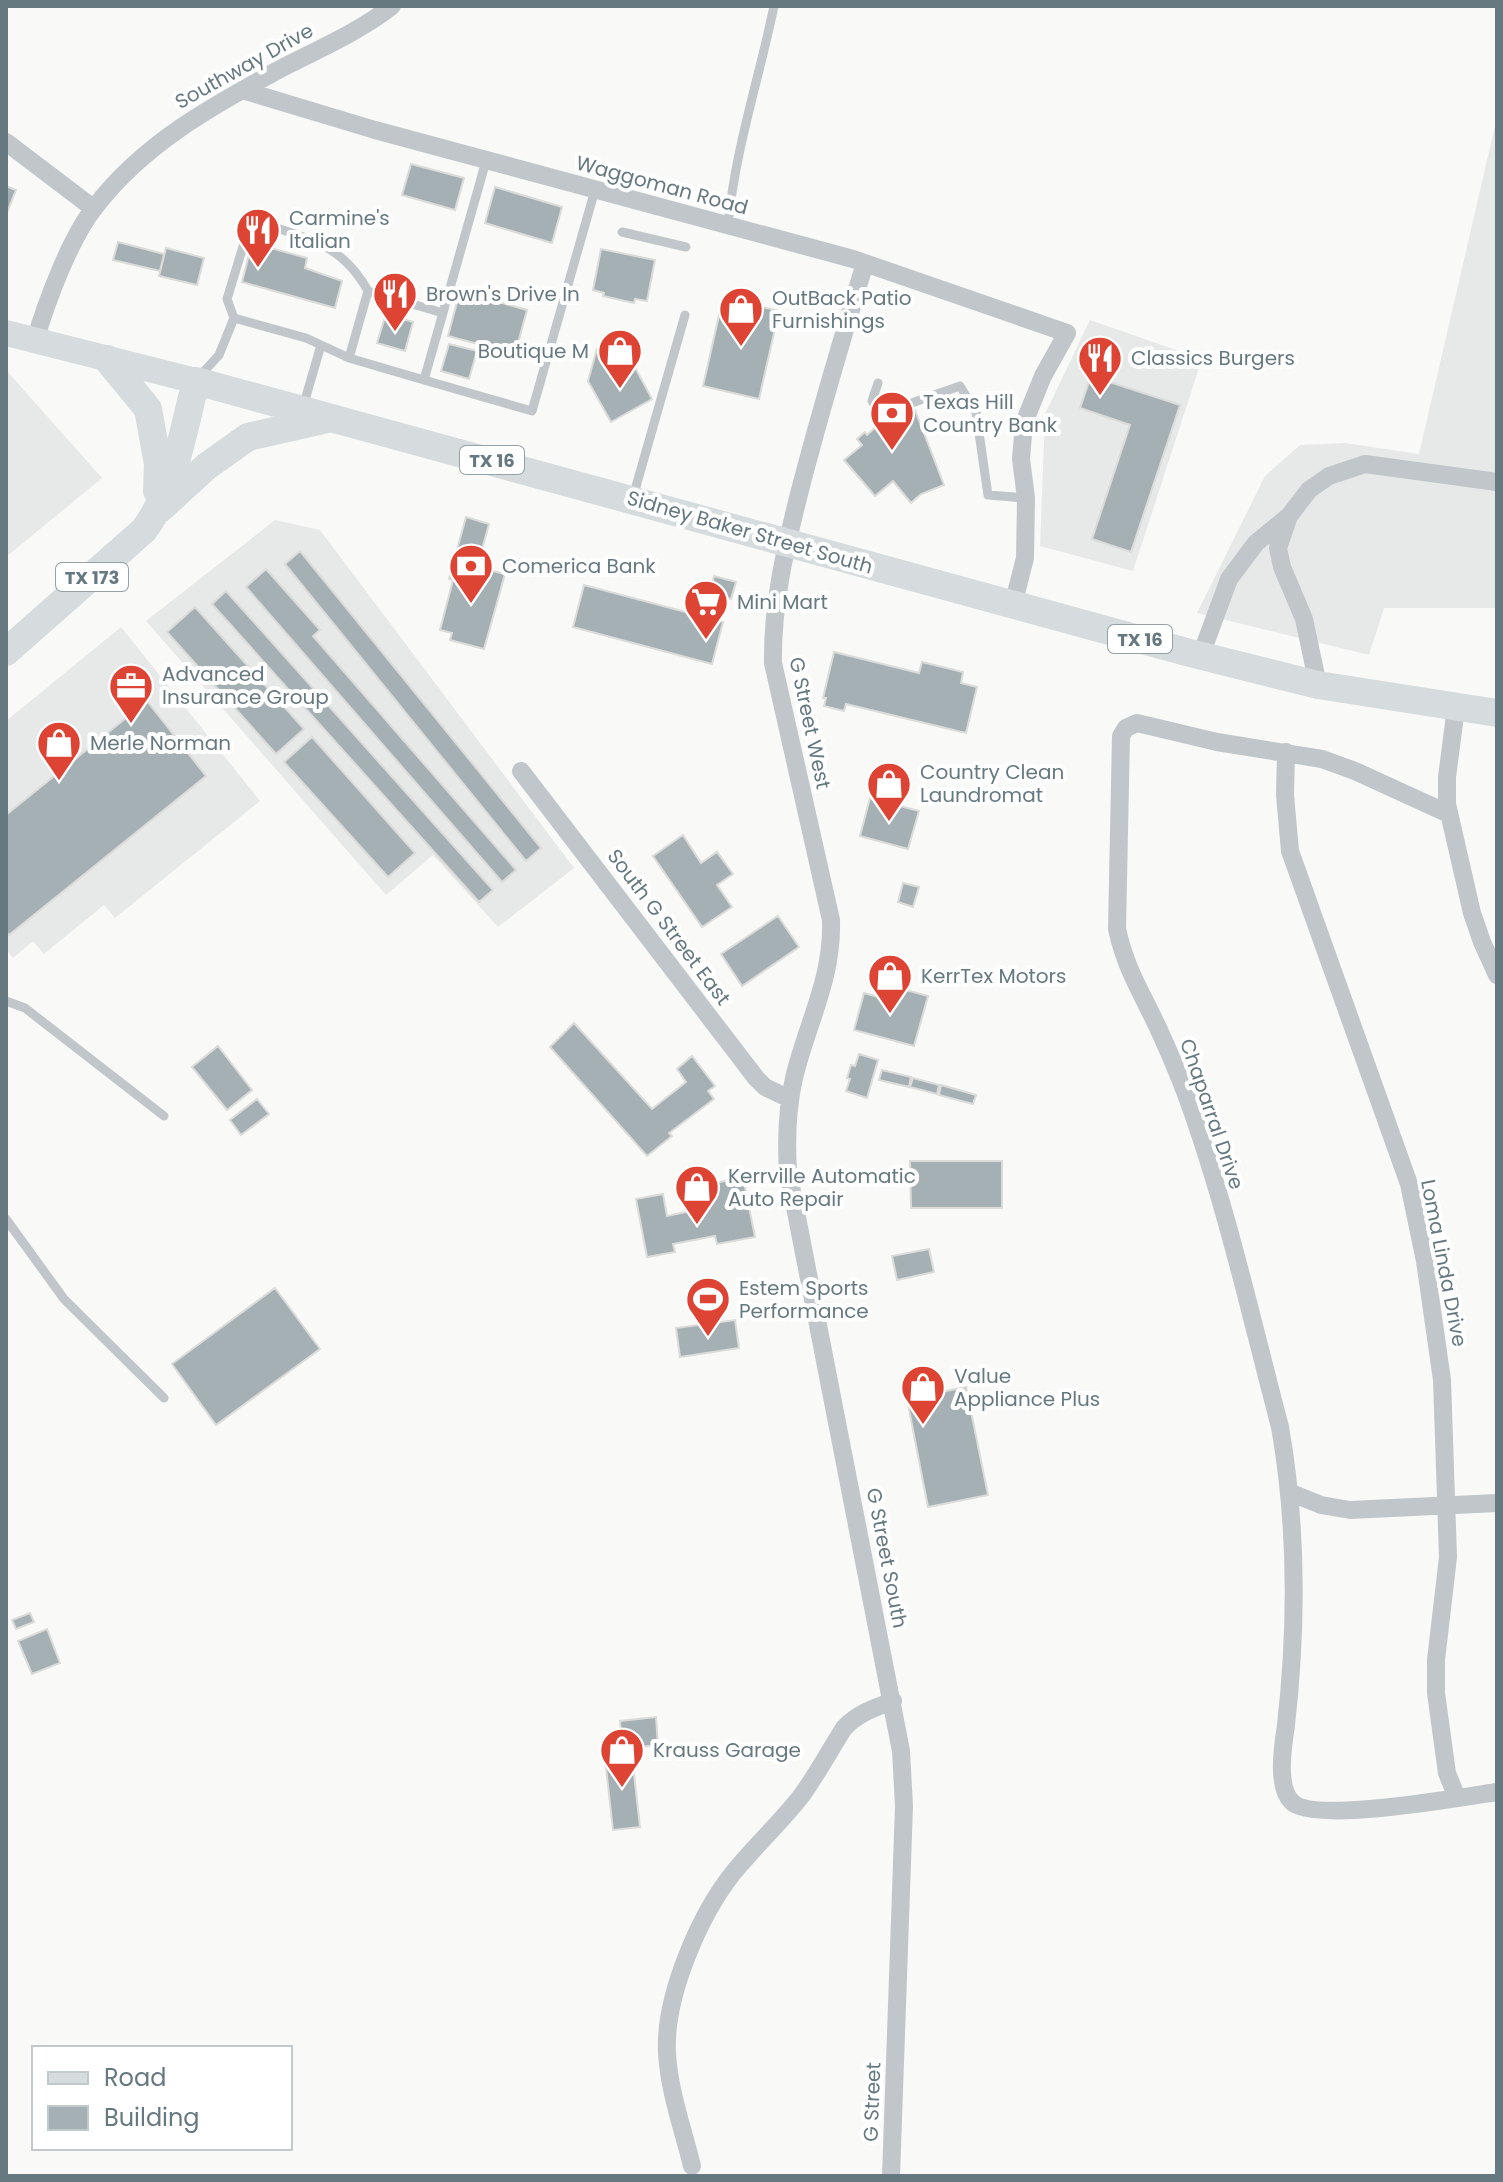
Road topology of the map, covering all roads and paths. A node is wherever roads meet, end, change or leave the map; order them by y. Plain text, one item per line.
1 (392, 6) edge
2 (774, 6) edge
3 (242, 90) junction
4 (6, 142) edge
5 (486, 161) junction
6 (595, 190) junction
7 (93, 208) junction
8 (728, 225) junction
9 (622, 232) dead end
10 (686, 247) dead end
11 (865, 263) junction
12 (368, 291) junction
13 (443, 313) junction
14 (685, 315) dead end
15 (234, 318) junction
16 (6, 333) edge
17 (35, 341) junction
18 (321, 345) junction
19 (349, 358) junction
20 (107, 359) junction
21 (424, 380) junction
22 (196, 381) junction
23 (878, 383) dead end
24 (300, 416) junction
25 (1497, 482) edge
26 (1026, 498) junction
27 (633, 499) junction
28 (157, 512) junction
29 (1289, 516) junction
30 (787, 543) junction
31 (1013, 605) junction
32 (6, 652) edge
33 (1201, 655) junction
34 (1318, 685) junction
35 (1456, 708) junction
36 (1497, 713) edge
37 (1286, 752) junction
38 (521, 771) dead end
39 (1449, 814) junction
40 (1497, 975) edge
41 (6, 1001) edge
42 (790, 1099) junction
43 (164, 1116) dead end
44 (6, 1219) edge
45 (164, 1398) dead end
46 (1289, 1492) junction
47 (1497, 1503) edge
48 (1447, 1505) junction
49 (893, 1701) junction
50 (1497, 1792) edge
51 (1457, 1798) junction
52 (897, 2029) joint
53 (692, 2166) dead end
54 (891, 2176) edge

1 - 3 street, Southway Drive
2 - 8 lane
3 - 5 street, Waggoman Road
3 - 7 street, Southway Drive
4 - 7 street
5 - 6 street, Waggoman Road
5 - 13 lane
6 - 8 street, Waggoman Road
6 - 21 lane
7 - 17 street, Southway Drive
8 - 11 street, Waggoman Road
9 - 10 lane
11 - 26 street, Waggoman Road
11 - 30 street, G Street West
12 - 13 lane
12 - 15 lane
12 - 19 lane
13 - 21 lane
14 - 27 lane
15 - 18 lane
15 - 22 lane
16 - 17 main road
17 - 20 main road
18 - 19 lane
18 - 24 lane
19 - 21 lane
20 - 22 main road
20 - 28 main road
22 - 24 main road
22 - 28 main road, TX 173
23 - 26 lane
24 - 27 main road, Sidney Baker Street South / TX 16
24 - 28 main road
25 - 29 street
26 - 31 street
27 - 30 main road, Sidney Baker Street South / TX 16
28 - 32 main road, TX 173
29 - 33 street
29 - 34 street
30 - 31 main road, Sidney Baker Street South / TX 16
30 - 42 street, G Street West
31 - 33 main road, Sidney Baker Street South / TX 16
33 - 34 main road, Sidney Baker Street South / TX 16
34 - 35 main road, Sidney Baker Street South / TX 16
35 - 36 main road, Sidney Baker Street South / TX 16
35 - 39 street
37 - 39 street, Chaparral Drive
37 - 46 street, Chaparral Drive
37 - 48 street, Loma Linda Drive
38 - 42 street, South G Street East
39 - 40 street
41 - 43 lane
42 - 49 street, G Street South
44 - 45 lane
46 - 48 street
46 - 51 street, Chaparral Drive
47 - 48 street
48 - 51 street, Loma Linda Drive
49 - 52 street, G Street South
49 - 53 street
50 - 51 street
52 - 54 street, G Street

